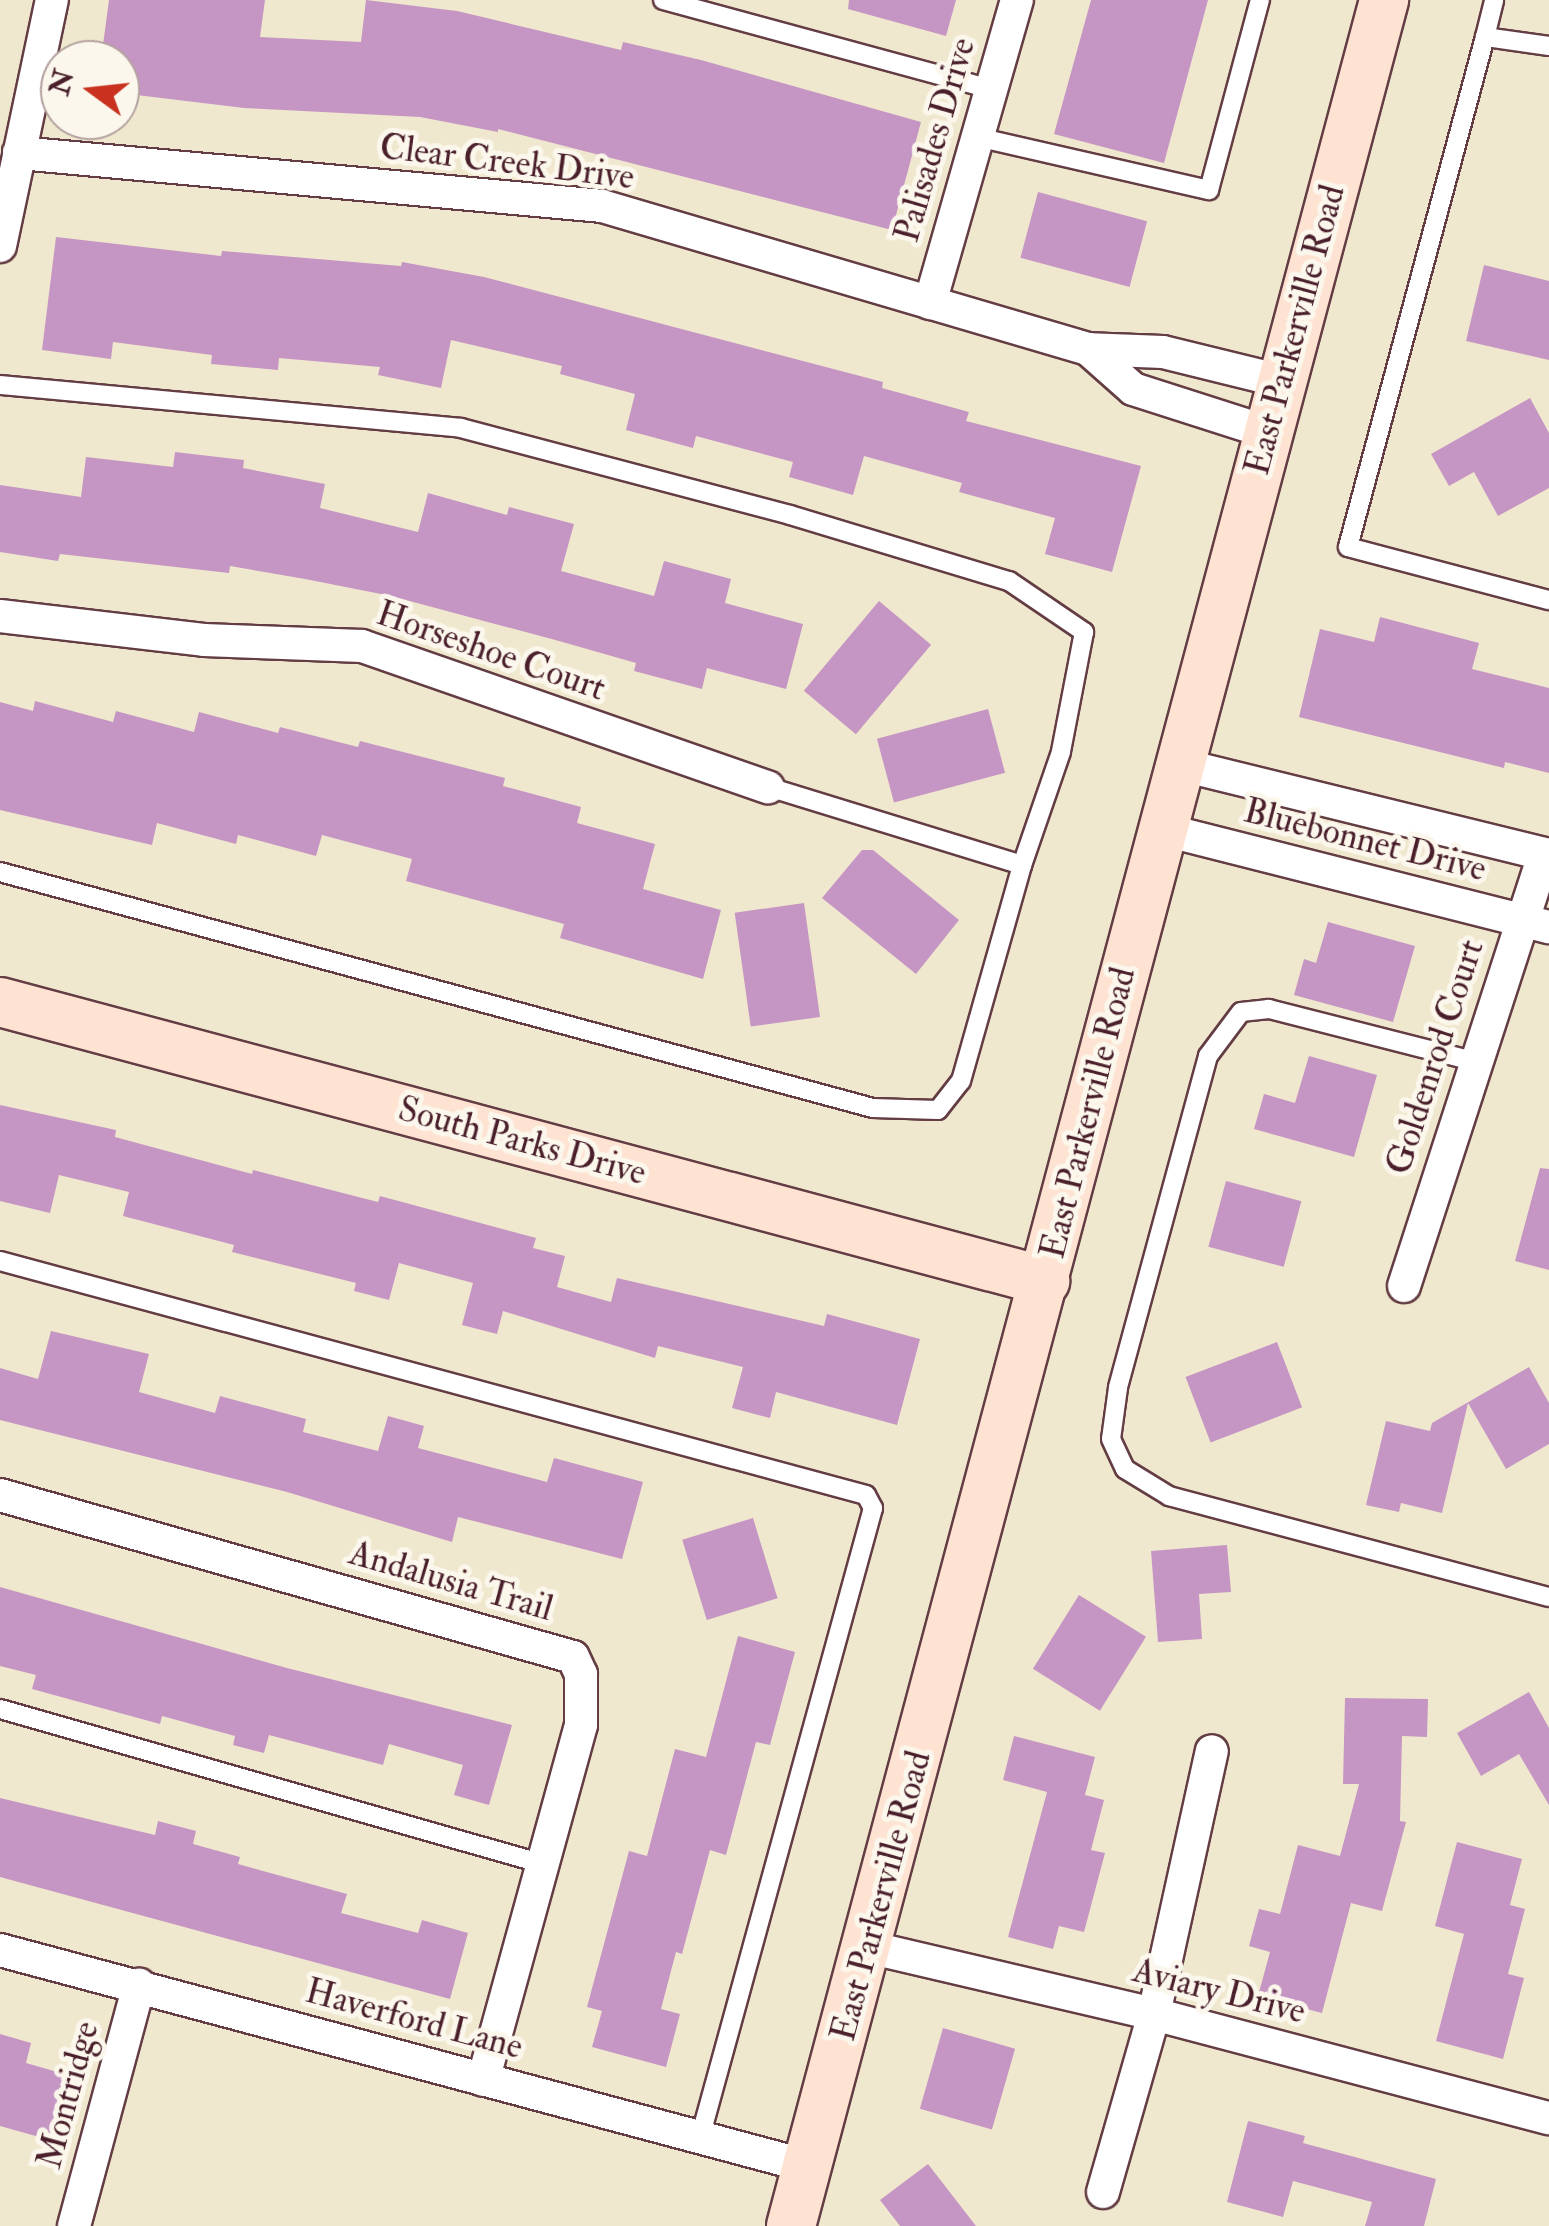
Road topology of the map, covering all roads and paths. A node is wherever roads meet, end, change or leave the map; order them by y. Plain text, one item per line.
1 (52, 0) edge
2 (662, 0) edge
3 (1016, 0) edge
4 (1260, 0) edge
5 (1384, 0) edge
6 (1494, 0) edge
7 (1485, 37) junction
8 (1549, 46) edge
9 (992, 88) junction
10 (977, 137) junction
11 (20, 154) junction
12 (0, 246) edge
13 (930, 302) junction
14 (1088, 349) junction
15 (1281, 381) junction
16 (0, 385) edge
17 (1267, 432) junction
18 (1549, 600) edge
19 (0, 616) edge
20 (1178, 764) junction
21 (768, 787) joint
22 (1161, 829) junction
23 (1547, 854) edge
24 (1022, 865) junction
25 (0, 872) edge
26 (1535, 924) edge
27 (0, 1002) edge
28 (1474, 1061) junction
29 (0, 1262) edge
30 (1044, 1280) junction
31 (1404, 1286) dead end
32 (0, 1494) edge
33 (1549, 1597) edge
34 (0, 1710) edge
35 (1212, 1751) dead end
36 (543, 1864) junction
37 (868, 1946) junction
38 (0, 1950) edge
39 (139, 1985) junction
40 (1154, 2014) junction
41 (483, 2080) junction
42 (1549, 2118) edge
43 (700, 2138) junction
44 (807, 2166) junction
45 (1102, 2192) dead end
46 (74, 2226) edge
47 (790, 2226) edge

1 - 11 street
2 - 9 lane
3 - 9 street, Palisades Drive
4 - 10 lane
5 - 15 main road, East Parkerville Road
6 - 7 lane
7 - 8 lane
7 - 18 lane
9 - 10 street, Palisades Drive
10 - 13 street, Palisades Drive
11 - 12 street
11 - 13 street, Clear Creek Drive
13 - 14 street, Clear Creek Drive
14 - 15 street, Clear Creek Drive
14 - 17 street, Clear Creek Drive
15 - 17 main road, East Parkerville Road
16 - 24 lane
17 - 20 main road, East Parkerville Road
19 - 21 street, Horseshoe Court
20 - 22 main road, East Parkerville Road
20 - 23 street, Bluebonnet Drive
21 - 24 lane
22 - 26 street, Bluebonnet Drive
22 - 30 main road, East Parkerville Road
23 - 26 street, Goldenrod Court
24 - 25 lane
26 - 28 street, Goldenrod Court
27 - 30 main road, South Parks Drive
28 - 31 street, Goldenrod Court
28 - 33 lane
29 - 43 lane
30 - 37 main road, East Parkerville Road
32 - 36 street, Andalusia Trail
34 - 36 lane
35 - 40 street
36 - 41 street, Andalusia Trail
37 - 40 street, Aviary Drive
37 - 44 main road, East Parkerville Road
38 - 39 street, Haverford Lane
39 - 41 street, Haverford Lane
39 - 46 street, Montridge
40 - 42 street, Aviary Drive
40 - 45 street
41 - 43 street, Haverford Lane
43 - 44 street, Haverford Lane
44 - 47 main road, East Parkerville Road

